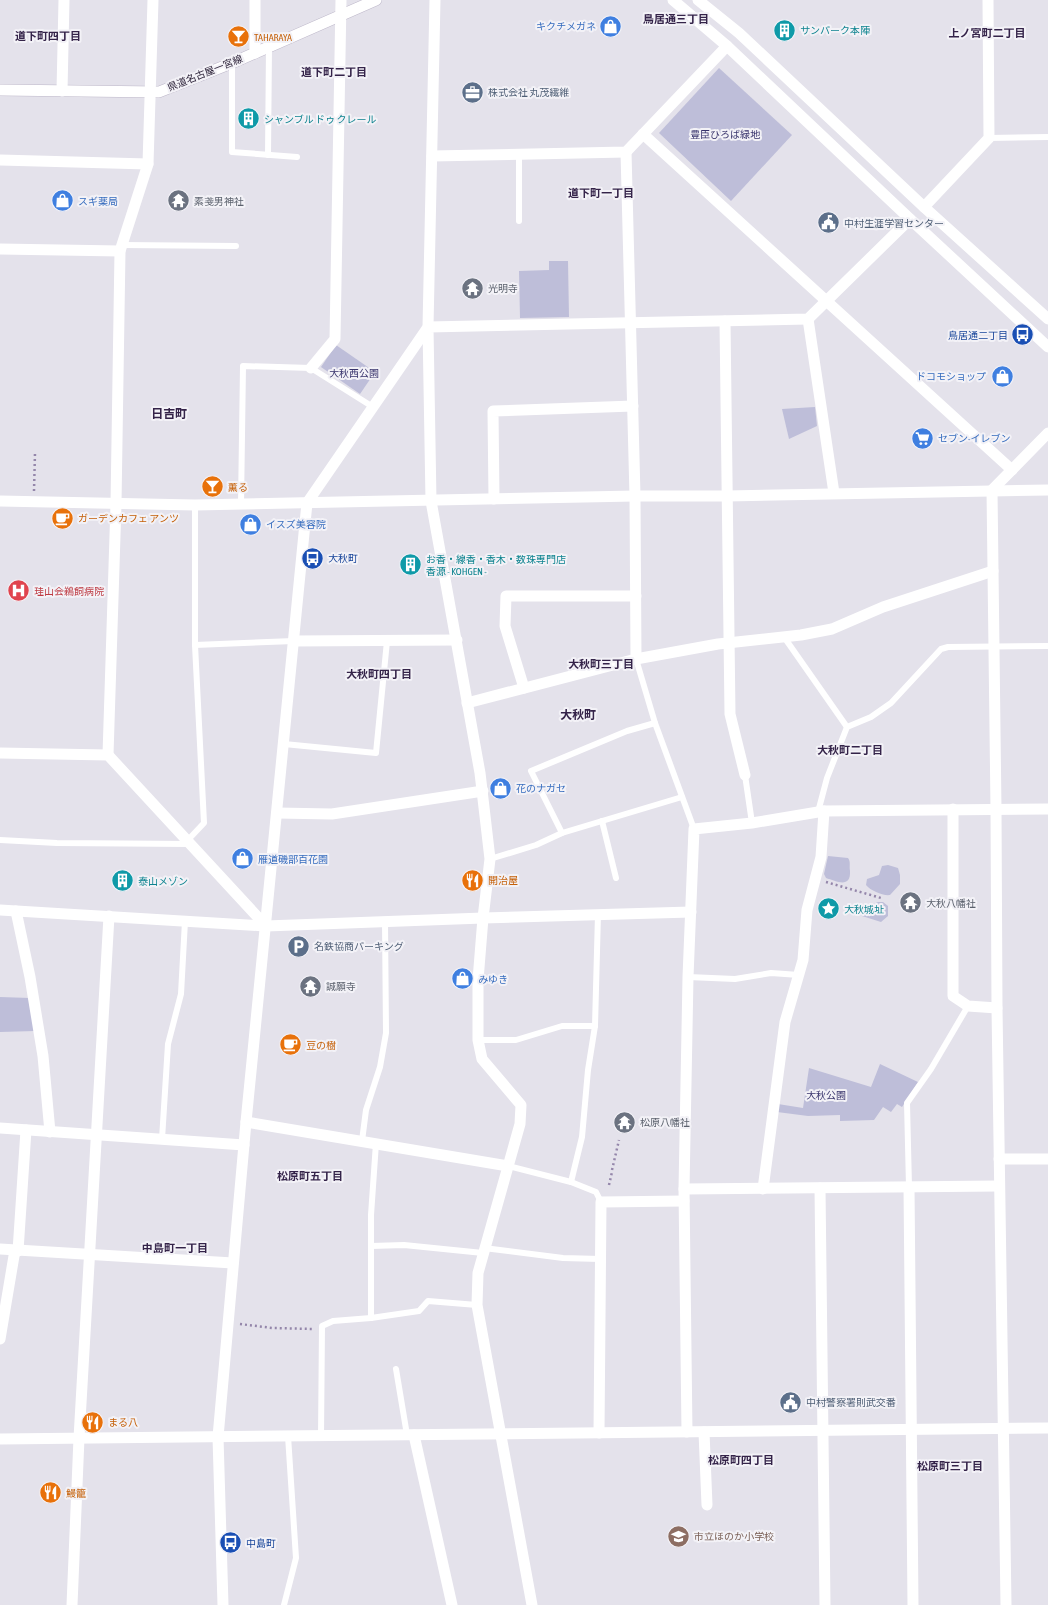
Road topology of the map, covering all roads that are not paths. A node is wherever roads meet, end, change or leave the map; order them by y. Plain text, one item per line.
1 (64, 0) edge
2 (153, 0) edge
3 (255, 0) edge
4 (341, 0) edge
5 (376, 0) edge
6 (435, 0) edge
7 (673, 0) edge
8 (698, 0) edge
9 (988, 0) edge
10 (341, 15) junction
11 (727, 46) junction
12 (269, 47) junction
13 (255, 53) junction
14 (232, 63) junction
15 (0, 90) edge
16 (62, 91) junction
17 (150, 92) junction
18 (643, 134) junction
19 (1048, 137) edge
20 (989, 138) junction
21 (626, 152) junction
22 (518, 154) junction
23 (268, 155) junction
24 (432, 156) junction
25 (297, 157) dead end
26 (0, 160) edge
27 (148, 164) junction
28 (924, 207) junction
29 (910, 219) junction
30 (519, 221) dead end
31 (236, 246) dead end
32 (121, 248) junction
33 (0, 249) edge
34 (826, 301) junction
35 (808, 319) junction
36 (1048, 319) edge
37 (725, 321) junction
38 (631, 322) junction
39 (428, 327) junction
40 (1048, 347) edge
41 (311, 368) junction
42 (633, 406) junction
43 (373, 407) junction
44 (1048, 433) edge
45 (1012, 470) junction
46 (992, 490) junction
47 (1048, 490) edge
48 (834, 493) junction
49 (635, 496) junction
50 (727, 496) junction
51 (494, 499) junction
52 (0, 501) edge
53 (430, 501) junction
54 (307, 503) junction
55 (116, 504) junction
56 (241, 504) junction
57 (195, 505) junction
58 (993, 571) junction
59 (636, 596) junction
60 (784, 637) junction
61 (456, 640) junction
62 (294, 641) junction
63 (387, 641) junction
64 (729, 643) junction
65 (195, 645) junction
66 (1048, 646) edge
67 (994, 647) junction
68 (636, 660) junction
69 (524, 688) junction
70 (467, 703) junction
71 (655, 723) junction
72 (847, 727) junction
73 (284, 744) junction
74 (0, 753) edge
75 (108, 755) junction
76 (745, 775) joint
77 (483, 791) junction
78 (682, 796) junction
79 (954, 809) junction
80 (996, 809) junction
81 (1048, 809) edge
82 (821, 811) junction
83 (277, 813) junction
84 (602, 821) junction
85 (752, 823) junction
86 (694, 829) junction
87 (562, 833) junction
88 (0, 840) edge
89 (189, 842) junction
90 (490, 859) junction
91 (616, 878) dead end
92 (0, 910) edge
93 (16, 911) junction
94 (691, 912) junction
95 (598, 914) junction
96 (109, 916) junction
97 (482, 918) junction
98 (185, 921) junction
99 (385, 922) junction
100 (266, 926) junction
101 (799, 975) junction
102 (688, 977) junction
103 (968, 1006) junction
104 (997, 1008) junction
105 (595, 1026) junction
106 (478, 1040) junction
107 (246, 1122) junction
108 (0, 1128) edge
109 (26, 1130) junction
110 (50, 1132) junction
111 (96, 1134) junction
112 (162, 1139) junction
113 (362, 1141) junction
114 (376, 1143) junction
115 (244, 1144) junction
116 (1048, 1159) edge
117 (999, 1160) junction
118 (508, 1166) junction
119 (571, 1182) junction
120 (999, 1186) junction
121 (908, 1187) junction
122 (820, 1188) junction
123 (684, 1189) junction
124 (762, 1189) junction
125 (601, 1202) junction
126 (684, 1202) junction
127 (371, 1246) junction
128 (0, 1250) edge
129 (17, 1250) junction
130 (484, 1251) junction
131 (90, 1255) junction
132 (600, 1259) junction
133 (233, 1263) junction
134 (477, 1305) junction
135 (371, 1318) junction
136 (0, 1339) edge
137 (396, 1369) dead end
138 (1003, 1428) junction
139 (1048, 1428) edge
140 (912, 1429) junction
141 (824, 1430) junction
142 (687, 1432) junction
143 (704, 1432) junction
144 (599, 1433) junction
145 (502, 1434) junction
146 (410, 1435) junction
147 (288, 1436) junction
148 (321, 1436) junction
149 (218, 1437) junction
150 (0, 1438) edge
151 (79, 1438) junction
152 (707, 1505) dead end
153 (72, 1605) edge
154 (224, 1605) edge
155 (284, 1605) edge
156 (452, 1605) edge
157 (532, 1605) edge
158 (825, 1605) edge
159 (913, 1605) edge
160 (1006, 1605) edge

1 - 16 street
2 - 17 street
3 - 13 street
4 - 10 street
5 - 10 street, 県道名古屋一宮線
6 - 24 street
7 - 11 street
8 - 28 street
9 - 20 street
10 - 12 street, 県道名古屋一宮線
10 - 41 street
11 - 18 street
11 - 29 street
12 - 13 street, 県道名古屋一宮線
12 - 23 lane
13 - 14 street, 県道名古屋一宮線
14 - 17 street, 県道名古屋一宮線
14 - 23 lane
15 - 16 street, 県道名古屋一宮線
16 - 17 street, 県道名古屋一宮線
17 - 27 street
18 - 21 street
18 - 34 street
19 - 20 lane
20 - 28 street
21 - 22 street
21 - 38 street
22 - 24 street
22 - 30 lane
23 - 25 lane
24 - 39 street
26 - 27 street
27 - 32 street
28 - 36 street
29 - 34 street
29 - 40 street
31 - 32 lane
32 - 33 street
32 - 55 street
34 - 35 street
34 - 45 street
35 - 37 street
35 - 48 street
37 - 38 street
37 - 50 street
38 - 39 street
38 - 42 street
39 - 43 street
39 - 53 street
41 - 43 lane
41 - 56 lane
42 - 49 street
42 - 51 street
43 - 54 street
44 - 45 street
45 - 46 street
46 - 47 street
46 - 48 street
46 - 58 street
48 - 50 street
49 - 50 street
49 - 51 street
49 - 59 street
50 - 64 street
51 - 53 street
52 - 55 street
53 - 54 street
53 - 61 street
54 - 56 street
54 - 62 street
55 - 57 street
55 - 75 street
56 - 57 street
57 - 65 lane
58 - 60 street
58 - 67 street
59 - 68 street
59 - 69 street
60 - 64 street
60 - 72 lane
61 - 63 street
61 - 70 street
62 - 63 street
62 - 65 lane
62 - 73 street
63 - 73 lane
64 - 68 street
64 - 76 street
65 - 89 lane
66 - 67 lane
67 - 72 lane
67 - 80 street
68 - 69 street
68 - 71 lane
69 - 70 street
70 - 77 street
71 - 78 lane
71 - 87 lane
72 - 82 lane
73 - 83 street
74 - 75 street
75 - 89 street
76 - 85 lane
77 - 83 street
77 - 90 street
78 - 84 lane
78 - 86 lane
79 - 80 street
79 - 82 street
79 - 103 street
80 - 81 street
80 - 104 street
82 - 85 street
82 - 101 street
83 - 100 street
84 - 87 lane
84 - 91 lane
85 - 86 street
86 - 94 street
87 - 90 lane
88 - 89 lane
89 - 100 street
90 - 97 street
92 - 93 street
93 - 96 street
93 - 110 street
94 - 95 street
94 - 102 street
95 - 97 street
95 - 105 lane
96 - 98 street
96 - 111 street
97 - 99 street
97 - 106 street
98 - 100 street
98 - 112 lane
99 - 100 street
99 - 113 lane
100 - 107 street
101 - 102 lane
101 - 124 street
102 - 123 street
103 - 104 street
103 - 121 lane
104 - 117 street
105 - 106 lane
105 - 119 lane
106 - 118 street
107 - 113 street
107 - 115 street
108 - 109 street
109 - 110 street
109 - 129 street
110 - 111 street
111 - 112 street
111 - 131 street
112 - 115 street
113 - 114 street
114 - 118 street
114 - 127 lane
115 - 133 street
116 - 117 street
117 - 120 street
118 - 119 lane
118 - 130 street
119 - 125 lane
120 - 121 street
120 - 138 street
121 - 122 street
121 - 140 street
122 - 124 street
122 - 141 street
123 - 124 street
123 - 126 street
125 - 126 street
125 - 132 street
126 - 142 street
127 - 130 lane
127 - 135 lane
128 - 129 street
129 - 131 street
129 - 136 street
130 - 132 lane
130 - 134 street
131 - 133 street
131 - 151 street
132 - 144 street
133 - 149 street
134 - 135 lane
134 - 145 street
135 - 148 lane
137 - 146 lane
138 - 139 street
138 - 140 street
138 - 160 street
140 - 141 street
140 - 159 street
141 - 143 street
141 - 158 street
142 - 143 street
142 - 144 street
143 - 152 street
144 - 145 street
145 - 146 street
145 - 157 street
146 - 148 street
146 - 156 street
147 - 148 street
147 - 149 street
147 - 155 lane
149 - 151 street
149 - 154 street
150 - 151 street
151 - 153 street

